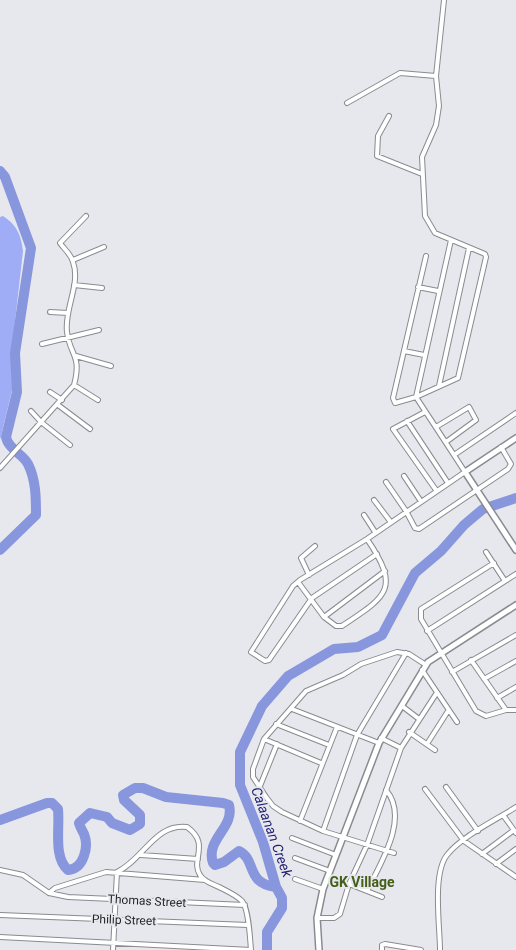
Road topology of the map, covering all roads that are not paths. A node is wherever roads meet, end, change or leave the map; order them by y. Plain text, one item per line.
1 (444, 0) edge
2 (436, 76) junction
3 (347, 103) dead end
4 (390, 116) dead end
5 (422, 174) junction
6 (86, 216) dead end
7 (451, 240) junction
8 (104, 247) dead end
9 (469, 248) junction
10 (426, 256) dead end
11 (73, 260) junction
12 (74, 285) junction
13 (418, 287) junction
14 (102, 288) dead end
15 (438, 292) junction
16 (50, 312) dead end
17 (68, 313) junction
18 (99, 330) dead end
19 (68, 337) junction
20 (42, 344) dead end
21 (404, 351) junction
22 (424, 355) junction
23 (76, 356) junction
24 (112, 366) dead end
25 (74, 385) junction
26 (439, 386) junction
27 (50, 392) dead end
28 (416, 397) junction
29 (62, 400) junction
30 (98, 400) dead end
31 (58, 405) junction
32 (31, 412) dead end
33 (425, 412) junction
34 (516, 413) edge
35 (407, 421) junction
36 (41, 422) junction
37 (436, 427) junction
38 (90, 429) dead end
39 (516, 438) edge
40 (446, 442) junction
41 (70, 445) dead end
42 (501, 447) junction
43 (454, 455) junction
44 (0, 468) edge
45 (465, 472) junction
46 (404, 476) dead end
47 (386, 482) dead end
48 (448, 484) junction
49 (436, 490) junction
50 (479, 492) junction
51 (374, 500) dead end
52 (420, 500) junction
53 (406, 511) junction
54 (364, 515) dead end
55 (390, 521) junction
56 (376, 532) junction
57 (367, 538) junction
58 (315, 546) dead end
59 (516, 550) edge
60 (486, 552) dead end
61 (377, 554) junction
62 (494, 563) junction
63 (385, 571) junction
64 (309, 574) junction
65 (516, 574) edge
66 (504, 581) junction
67 (298, 582) junction
68 (312, 598) junction
69 (516, 605) edge
70 (324, 617) junction
71 (427, 631) junction
72 (516, 635) edge
73 (441, 652) junction
74 (406, 653) junction
75 (472, 660) junction
76 (516, 661) edge
77 (426, 665) junction
78 (422, 670) junction
79 (452, 672) junction
80 (484, 679) junction
81 (516, 687) edge
82 (436, 694) junction
83 (497, 698) junction
84 (402, 706) junction
85 (292, 709) junction
86 (506, 710) junction
87 (516, 710) edge
88 (448, 711) junction
89 (419, 719) junction
90 (457, 722) dead end
91 (276, 724) junction
92 (337, 727) junction
93 (409, 732) junction
94 (357, 735) junction
95 (264, 739) junction
96 (380, 741) junction
97 (277, 744) junction
98 (427, 744) junction
99 (328, 745) junction
100 (401, 748) junction
101 (435, 750) dead end
102 (321, 763) junction
103 (260, 786) junction
104 (446, 787) dead end
105 (425, 789) dead end
106 (386, 790) junction
107 (516, 807) edge
108 (503, 815) junction
109 (300, 821) junction
110 (323, 831) junction
111 (478, 831) junction
112 (515, 832) edge
113 (343, 837) junction
114 (292, 838) dead end
115 (464, 841) junction
116 (367, 845) junction
117 (516, 849) edge
118 (386, 851) junction
119 (394, 853) dead end
120 (482, 854) junction
121 (141, 855) junction
122 (336, 855) junction
123 (294, 858) dead end
124 (198, 859) junction
125 (496, 864) junction
126 (0, 870) edge
127 (330, 871) junction
128 (117, 872) junction
129 (515, 875) edge
130 (294, 879) dead end
131 (205, 880) junction
132 (70, 884) junction
133 (349, 884) junction
134 (322, 889) junction
135 (367, 891) junction
136 (49, 893) junction
137 (68, 897) junction
138 (382, 897) dead end
139 (116, 899) junction
140 (245, 905) junction
141 (0, 915) edge
142 (317, 918) junction
143 (115, 920) junction
144 (248, 925) junction
145 (0, 937) edge
146 (114, 942) junction
147 (152, 944) junction
148 (114, 950) edge
149 (152, 950) edge
150 (251, 950) edge
151 (319, 950) edge
152 (382, 950) edge
153 (421, 950) edge
154 (440, 950) edge

1 - 2 street
2 - 3 street
2 - 5 street
4 - 5 street
5 - 7 street
6 - 11 street
7 - 9 street
7 - 15 street
8 - 11 street
9 - 26 street
9 - 26 street
10 - 13 street
11 - 12 street
12 - 14 street
12 - 17 street
13 - 15 street
13 - 21 street
15 - 22 street
16 - 17 street
17 - 19 street
18 - 19 street
19 - 20 street
19 - 23 street
21 - 22 street
21 - 28 street
22 - 28 street
23 - 24 street
23 - 25 street
25 - 29 street
25 - 30 street
26 - 28 street
27 - 29 street
28 - 33 street
29 - 31 street
31 - 36 street
31 - 38 street
32 - 36 street
33 - 35 street
33 - 37 street
34 - 43 street
35 - 48 street
35 - 49 street
36 - 41 street
36 - 44 street
37 - 40 street
37 - 40 street
39 - 42 street
40 - 43 street
42 - 45 street
42 - 50 street
43 - 45 street
45 - 48 street
45 - 50 street
46 - 52 street
47 - 53 street
48 - 49 street
49 - 52 street
50 - 53 street
50 - 59 street
51 - 55 street
52 - 53 street
53 - 55 street
54 - 56 street
55 - 56 street
56 - 57 street
57 - 61 street
57 - 64 street
58 - 64 street
60 - 62 street
61 - 63 street
61 - 68 street
62 - 66 street
62 - 71 street
63 - 70 street
63 - 70 street
64 - 67 street
65 - 66 street
66 - 71 street
67 - 68 street
67 - 68 street
68 - 70 street
69 - 73 street
71 - 73 street
72 - 75 street
73 - 77 street
73 - 79 street
74 - 77 street
74 - 85 street
74 - 94 street
75 - 79 street
75 - 80 street
76 - 80 street
77 - 78 street
78 - 82 street
78 - 84 street
79 - 86 street
80 - 83 street
81 - 83 street
82 - 88 street
82 - 89 street
83 - 86 street
84 - 89 street
84 - 96 street
85 - 91 street
85 - 92 street
86 - 87 street
88 - 90 street
88 - 98 street
89 - 93 street
91 - 95 street
91 - 99 street
92 - 94 street
92 - 99 street
93 - 98 street
93 - 100 street
94 - 96 street
94 - 110 street
95 - 97 street
95 - 103 street
96 - 100 street
96 - 113 street
97 - 102 street
97 - 103 street
98 - 101 street
99 - 102 street
100 - 106 street
102 - 109 street
103 - 109 street
104 - 111 street
105 - 115 street
106 - 116 street
106 - 118 street
107 - 108 street
108 - 111 street
108 - 112 street
109 - 110 street
110 - 113 street
111 - 115 street
112 - 120 street
113 - 116 street
113 - 122 street
114 - 122 street
115 - 120 street
115 - 154 street
116 - 118 street
116 - 133 street
117 - 125 street
118 - 119 street
118 - 135 street
120 - 125 street
121 - 124 street
121 - 124 street
121 - 128 street
122 - 127 street
123 - 127 street
124 - 131 street
125 - 129 street
126 - 136 street
127 - 134 street
128 - 131 street
128 - 132 street
128 - 139 street
130 - 134 street
131 - 140 street
132 - 136 street
132 - 137 street
133 - 135 street
133 - 142 street
134 - 142 street
135 - 138 street
136 - 137 street, Thomas Street
137 - 139 street, Thomas Street
139 - 140 street, Thomas Street
139 - 143 street
140 - 144 street
141 - 143 street, Philip Street
142 - 151 street
143 - 144 street, Philip Street
143 - 146 street
144 - 150 street
145 - 146 street
146 - 147 street
146 - 148 street
147 - 149 street
147 - 150 street
152 - 153 street

